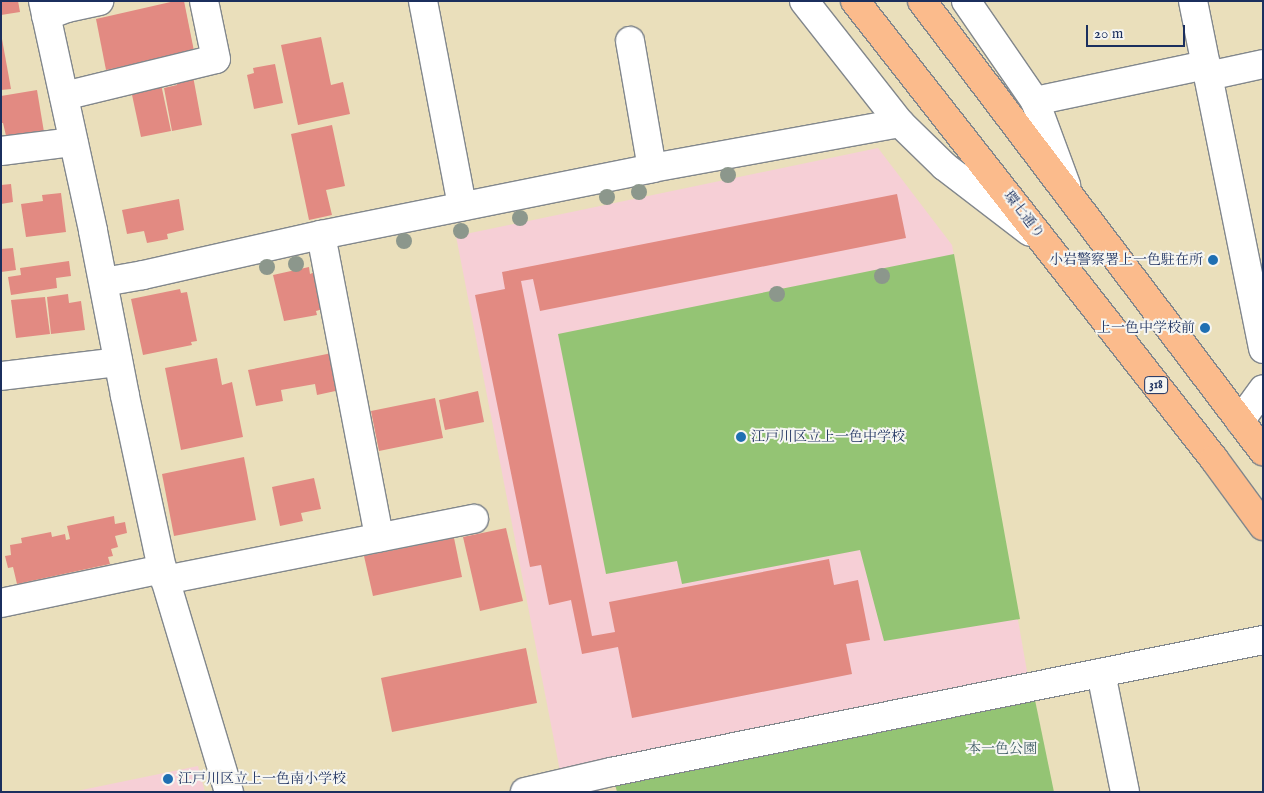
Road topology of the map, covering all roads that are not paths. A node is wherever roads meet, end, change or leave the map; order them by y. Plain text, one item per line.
1 (99, 1) edge
2 (204, 1) edge
3 (423, 1) edge
4 (804, 1) edge
5 (922, 1) edge
6 (966, 1) edge
7 (1192, 1) edge
8 (44, 9) edge
9 (864, 11) edge
10 (630, 41) dead end
11 (1263, 64) edge
12 (1207, 70) junction
13 (64, 96) junction
14 (1035, 101) junction
15 (900, 123) junction
16 (73, 142) junction
17 (1, 151) edge
18 (652, 168) junction
19 (1070, 197) junction
20 (462, 206) junction
21 (320, 235) junction
22 (1047, 245) junction
23 (104, 282) junction
24 (1263, 349) edge
25 (118, 362) junction
26 (1, 376) edge
27 (1263, 389) edge
28 (1240, 421) junction
29 (1263, 451) edge
30 (474, 519) dead end
31 (1263, 526) edge
32 (378, 537) junction
33 (164, 574) junction
34 (1, 603) edge
35 (1263, 640) edge
36 (1101, 673) junction
37 (229, 792) edge
38 (526, 792) edge
39 (1125, 792) edge

1 - 8 street
2 - 13 street
3 - 20 street
4 - 15 street
5 - 19 main road
6 - 14 street
7 - 12 street
8 - 13 street
9 - 22 main road, 環七通り / 318
10 - 18 street
11 - 12 street
12 - 14 street
12 - 24 street
13 - 16 street
14 - 19 street
15 - 18 street
15 - 22 street
16 - 17 street
16 - 23 street
18 - 20 street
19 - 28 main road
20 - 21 street
21 - 23 street
21 - 32 street
22 - 31 main road, 環七通り / 318
23 - 25 street
25 - 26 street
25 - 33 street
27 - 28 street
28 - 29 main road
30 - 32 street
32 - 33 street
33 - 34 street
33 - 37 street
35 - 36 street
36 - 38 street
36 - 39 street

